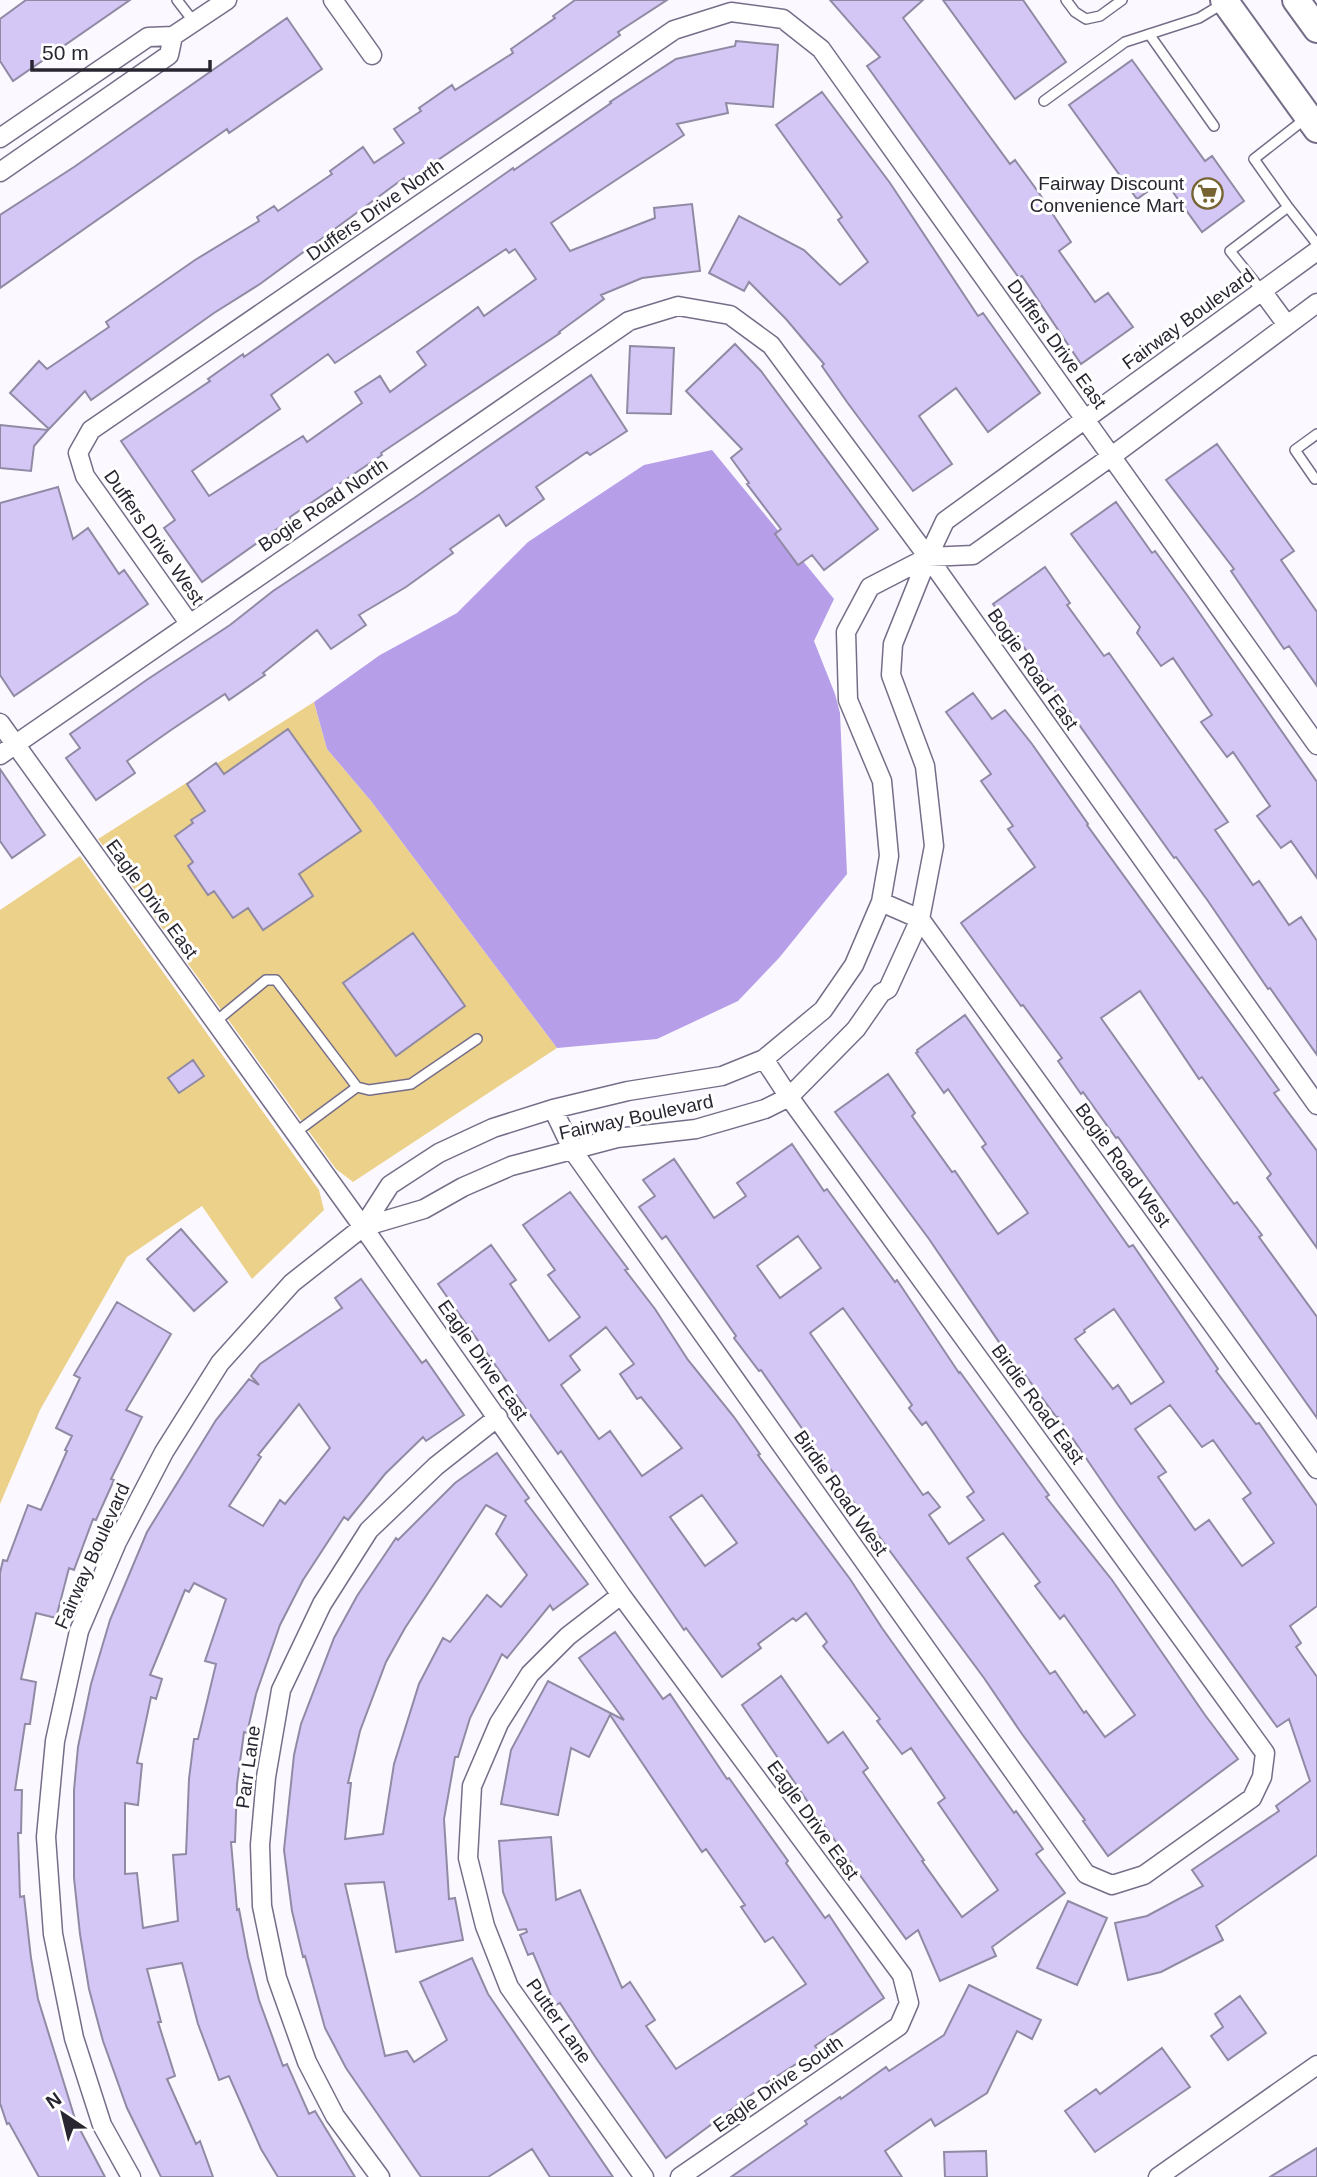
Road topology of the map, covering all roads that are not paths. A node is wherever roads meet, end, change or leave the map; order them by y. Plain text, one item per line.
1 (177, 0) edge
2 (227, 0) edge
3 (333, 0) edge
4 (1066, 0) edge
5 (1122, 0) edge
6 (1296, 0) edge
7 (1224, 1) edge
8 (731, 12) joint
9 (194, 22) junction
10 (1317, 29) edge
11 (1149, 34) junction
12 (173, 36) junction
13 (372, 55) dead end
14 (1045, 101) dead end
15 (1312, 123) edge
16 (1214, 126) dead end
17 (0, 138) edge
18 (0, 172) edge
19 (1288, 207) junction
20 (1317, 244) edge
21 (1317, 251) edge
22 (1262, 291) junction
23 (1317, 303) edge
24 (678, 306) joint
25 (1287, 325) junction
26 (1086, 420) junction
27 (1317, 435) edge
28 (1112, 456) junction
29 (85, 476) joint
30 (1315, 479) edge
31 (928, 557) junction
32 (189, 623) junction
33 (0, 723) edge
34 (1317, 746) edge
35 (7, 750) edge
36 (881, 902) junction
37 (920, 919) junction
38 (215, 1021) junction
39 (477, 1039) dead end
40 (764, 1059) junction
41 (357, 1087) junction
42 (789, 1097) junction
43 (1317, 1105) edge
44 (552, 1109) junction
45 (295, 1133) junction
46 (573, 1151) junction
47 (363, 1227) junction
48 (498, 1417) junction
49 (1317, 1469) edge
50 (621, 1595) junction
51 (1112, 1885) joint
52 (899, 2026) joint
53 (1317, 2065) edge
54 (131, 2177) edge
55 (380, 2177) edge
56 (644, 2177) edge
57 (680, 2177) edge
58 (1158, 2177) edge

1 - 9 lane
2 - 9 street
3 - 13 street
4 - 5 lane
6 - 10 main road
7 - 11 lane
7 - 15 main road
8 - 26 street, Duffers Drive East
8 - 29 street, Duffers Drive North
9 - 12 street
11 - 14 lane
11 - 16 lane
12 - 17 street
12 - 18 street
15 - 19 lane
19 - 20 lane
19 - 22 lane
21 - 22 street, Fairway Boulevard
22 - 25 street
22 - 26 street, Fairway Boulevard
23 - 25 street, Fairway Boulevard
24 - 31 street, Bogie Road East
24 - 32 street, Bogie Road North
25 - 28 street, Fairway Boulevard
26 - 28 street, Duffers Drive East
26 - 31 street, Fairway Boulevard
27 - 30 lane
28 - 31 street, Fairway Boulevard
28 - 34 street, Duffers Drive East
29 - 32 street, Duffers Drive West
31 - 36 street, Fairway Boulevard
31 - 37 street, Fairway Boulevard
31 - 43 street, Bogie Road East
32 - 35 street, Bogie Road North
33 - 35 street, Eagle Drive East
35 - 38 street, Eagle Drive East
36 - 37 street
36 - 40 street, Fairway Boulevard
37 - 42 street, Fairway Boulevard
37 - 49 street, Bogie Road West
38 - 41 lane
38 - 45 street, Eagle Drive East
39 - 41 lane
40 - 42 street, Birdie Road East
40 - 44 street, Fairway Boulevard
41 - 45 lane
42 - 46 street, Fairway Boulevard
42 - 51 street, Birdie Road East
44 - 46 street, Birdie Road West
44 - 47 street, Fairway Boulevard
45 - 47 street, Eagle Drive East
46 - 47 street, Fairway Boulevard
46 - 51 street, Birdie Road West
47 - 48 street, Eagle Drive East
47 - 54 street, Fairway Boulevard
48 - 50 street, Eagle Drive East
48 - 55 street, Parr Lane
50 - 52 street, Eagle Drive East
50 - 56 street, Putter Lane
52 - 57 street, Eagle Drive South
53 - 58 street

